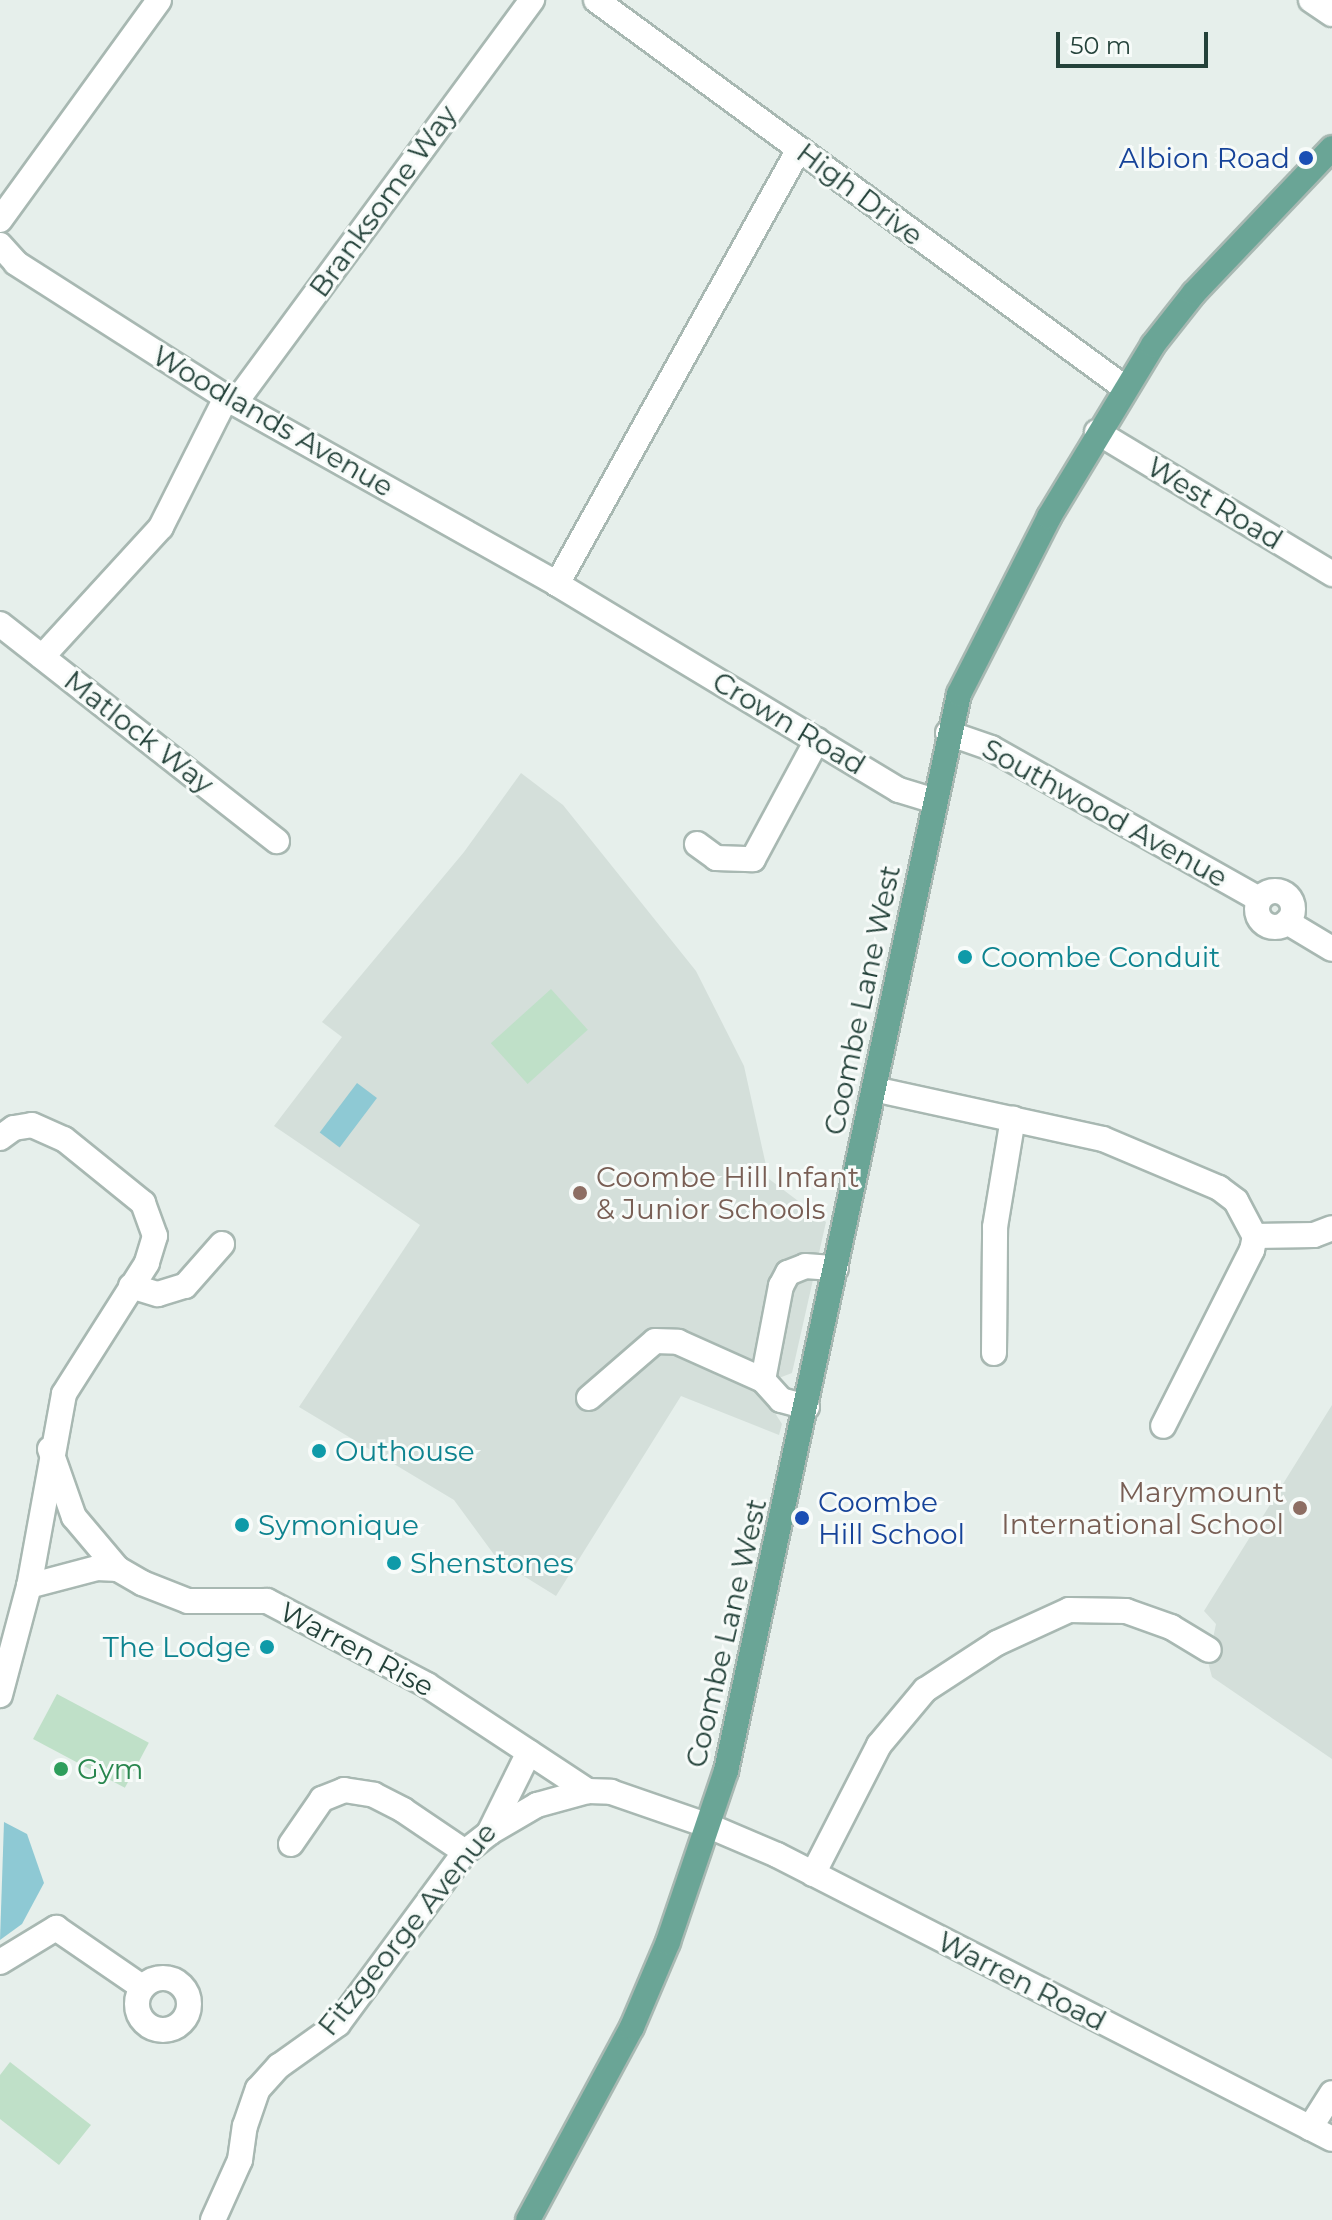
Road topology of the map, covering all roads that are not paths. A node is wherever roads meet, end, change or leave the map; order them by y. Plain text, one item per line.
1 (159, 0) edge
2 (532, 0) edge
3 (596, 0) edge
4 (1311, 0) edge
5 (1332, 14) edge
6 (1332, 148) edge
7 (799, 149) junction
8 (0, 220) edge
9 (0, 245) edge
10 (1125, 388) junction
11 (231, 400) junction
12 (1097, 432) junction
13 (1332, 574) edge
14 (557, 584) junction
15 (0, 624) edge
16 (647, 638) joint
17 (42, 657) junction
18 (948, 733) junction
19 (817, 740) junction
20 (934, 801) junction
21 (277, 841) dead end
22 (697, 844) dead end
23 (1332, 949) edge
24 (874, 1089) junction
25 (1013, 1118) junction
26 (0, 1138) edge
27 (1332, 1228) edge
28 (1255, 1236) junction
29 (222, 1244) dead end
30 (836, 1268) junction
31 (131, 1286) junction
32 (994, 1353) dead end
33 (763, 1380) junction
34 (589, 1398) dead end
35 (807, 1407) junction
36 (1163, 1426) dead end
37 (50, 1449) junction
38 (118, 1569) junction
39 (29, 1586) junction
40 (1209, 1650) dead end
41 (0, 1695) edge
42 (529, 1752) junction
43 (588, 1791) junction
44 (709, 1826) junction
45 (489, 1833) junction
46 (291, 1844) dead end
47 (465, 1852) junction
48 (813, 1874) junction
49 (0, 1962) edge
50 (142, 1987) dead end
51 (1332, 2093) edge
52 (1310, 2128) junction
53 (1332, 2139) edge
54 (213, 2220) edge
55 (528, 2220) edge

1 - 8 street
2 - 11 street, Branksome Way
3 - 7 street, High Drive
4 - 5 street
6 - 10 main road, Coombe Lane West
7 - 10 street, High Drive
7 - 14 street
9 - 11 street, Woodlands Avenue
10 - 12 main road, Coombe Lane West
11 - 14 street, Woodlands Avenue
11 - 17 street, Branksome Way
12 - 13 street, West Road
12 - 18 main road, Coombe Lane West
14 - 16 street, Woodlands Avenue
15 - 17 street, Matlock Way
16 - 19 street, Crown Road
17 - 21 street, Matlock Way
18 - 20 main road, Coombe Lane West
18 - 23 street, Southwood Avenue
19 - 20 street, Crown Road
19 - 22 street
20 - 24 main road, Coombe Lane West
24 - 25 street
24 - 30 main road, Coombe Lane West
25 - 28 street
25 - 32 street
26 - 31 street
27 - 28 street
28 - 36 street
29 - 31 street
30 - 33 street
30 - 35 main road, Coombe Lane West
31 - 37 street
33 - 34 street
33 - 35 street
35 - 44 main road, Coombe Lane West
37 - 38 street, Warren Rise
37 - 39 street
38 - 39 street
38 - 42 street, Warren Rise
39 - 41 street
40 - 48 street
42 - 43 street, Warren Rise
42 - 45 street, Fitzgeorge Avenue
43 - 44 street, Warren Rise
43 - 45 street
44 - 48 street, Warren Road
44 - 55 main road, Coombe Lane West
45 - 47 street, Fitzgeorge Avenue
46 - 47 street
47 - 54 street, Fitzgeorge Avenue
48 - 52 street, Warren Road
49 - 50 street
51 - 52 street
52 - 53 street, Warren Road

